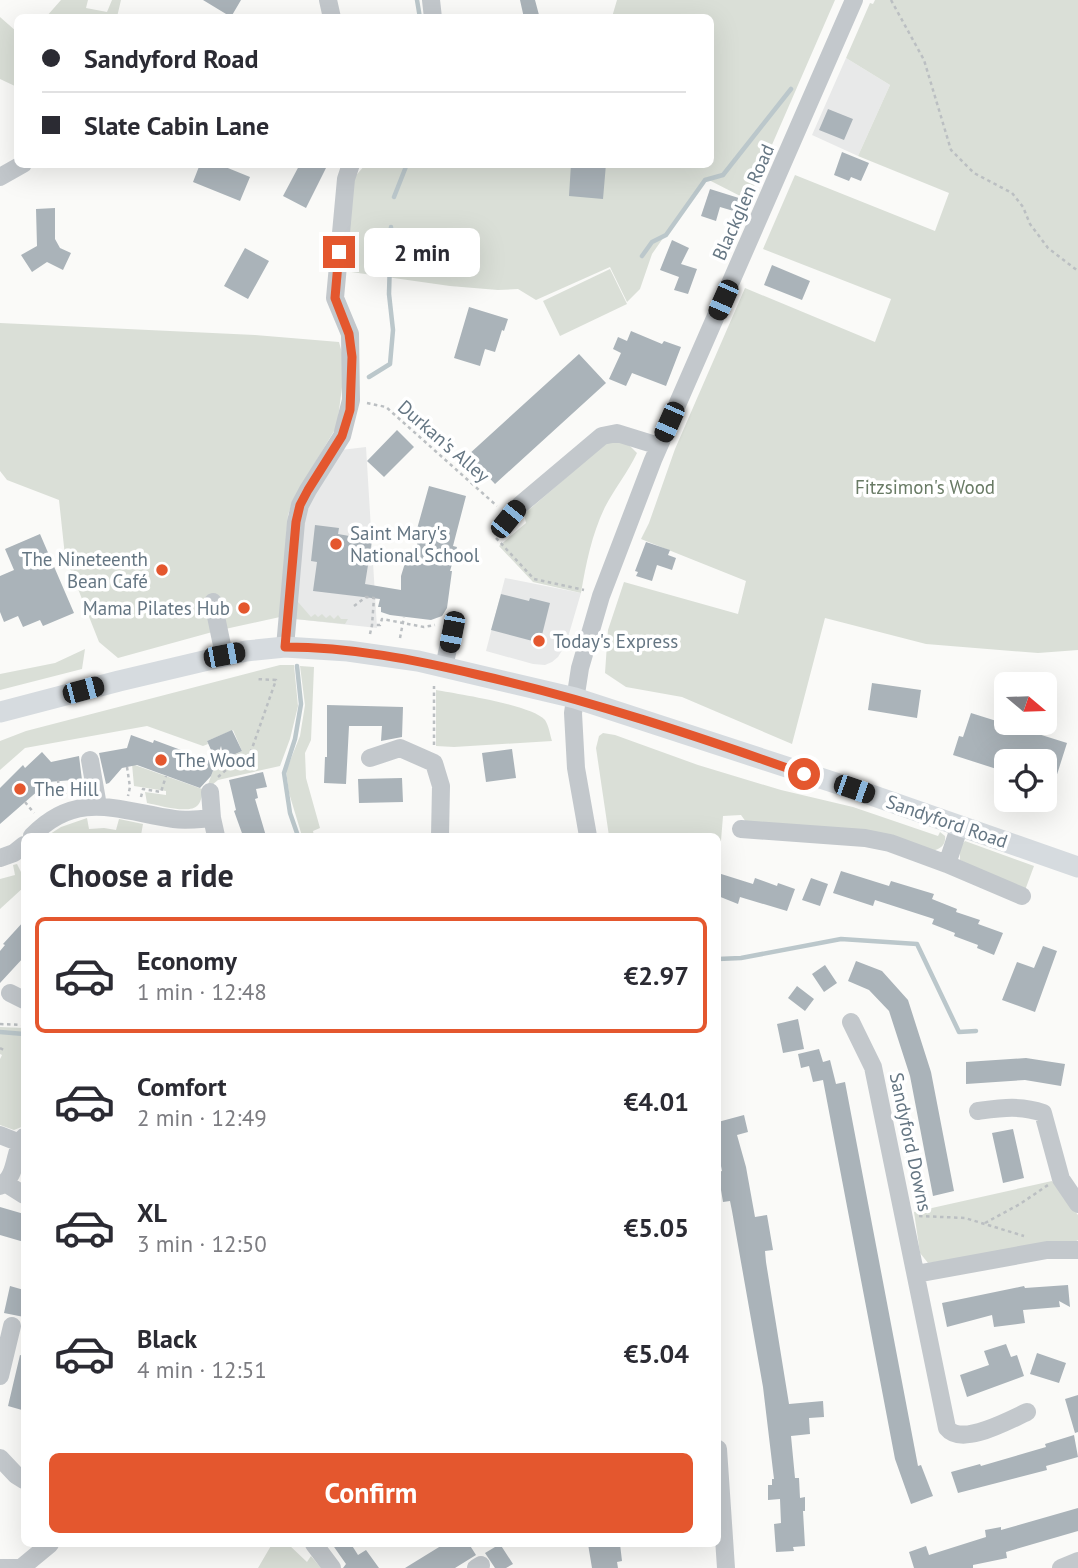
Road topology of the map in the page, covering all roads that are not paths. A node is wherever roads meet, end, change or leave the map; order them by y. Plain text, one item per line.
1 (854, 0) edge
2 (16, 168) edge
3 (350, 168) edge
4 (0, 177) edge
5 (659, 446) junction
6 (503, 527) road end
7 (213, 602) dead end
8 (453, 625) road end
9 (285, 647) junction
10 (224, 655) junction
11 (439, 676) junction
12 (575, 698) junction
13 (0, 712) edge
14 (370, 758) dead end
15 (90, 760) dead end
16 (210, 792) road end
17 (98, 806) junction
18 (212, 818) junction
19 (960, 825) junction
20 (741, 829) dead end
21 (36, 833) edge
22 (215, 833) edge
23 (440, 833) edge
24 (588, 833) edge
25 (21, 847) edge
26 (0, 858) edge
27 (947, 864) junction
28 (1078, 867) edge
29 (1022, 897) dead end
30 (852, 1022) dead end
31 (978, 1111) dead end
32 (0, 1135) edge
33 (21, 1140) edge
34 (21, 1143) edge
35 (3, 1184) edge
36 (21, 1193) edge
37 (1078, 1204) edge
38 (1078, 1250) edge
39 (916, 1274) junction
40 (12, 1326) edge
41 (0, 1376) edge
42 (1027, 1412) dead end
43 (0, 1458) edge
44 (21, 1478) edge
45 (721, 1494) edge
46 (46, 1547) edge
47 (316, 1547) edge
48 (1078, 1561) edge
49 (0, 1568) edge
50 (332, 1568) edge
51 (726, 1568) edge
52 (1061, 1568) edge

1 - 5 street, Blackglen Road
2 - 4 street
3 - 9 street
5 - 6 street
5 - 12 street, Blackglen Road
7 - 10 street
8 - 11 street
9 - 10 main road, Sandyford Road
9 - 11 main road, Sandyford Road
10 - 13 main road, Sandyford Road
11 - 12 main road, Sandyford Road
12 - 19 main road, Sandyford Road
12 - 24 street, Blackglen Road
14 - 23 street
15 - 17 street
16 - 18 street
17 - 18 street
17 - 21 street
18 - 22 street
19 - 27 street
19 - 28 main road, Sandyford Road
20 - 27 street
25 - 26 street
27 - 29 street
30 - 39 street, Sandyford Downs
31 - 37 street
32 - 33 street
34 - 35 street
35 - 36 street
38 - 39 street
39 - 42 street, Sandyford Downs
40 - 41 street
43 - 44 street
45 - 51 street
46 - 49 street
47 - 50 street
48 - 52 street

